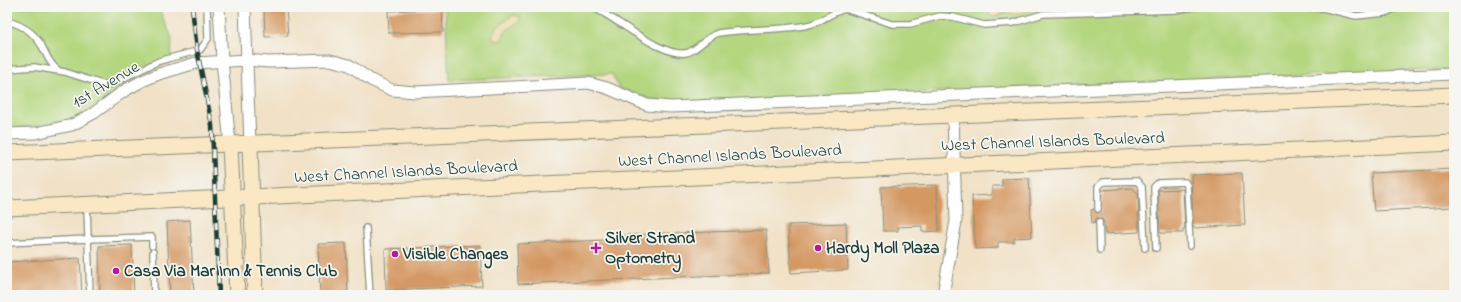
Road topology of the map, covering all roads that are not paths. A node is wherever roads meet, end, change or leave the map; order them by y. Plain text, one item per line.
1 (207, 7) edge
2 (219, 7) edge
3 (245, 7) edge
4 (592, 7) edge
5 (1193, 7) edge
6 (1292, 7) edge
7 (1398, 7) edge
8 (7, 23) edge
9 (222, 60) junction
10 (247, 60) junction
11 (7, 69) edge
12 (60, 71) junction
13 (1454, 74) edge
14 (1454, 95) edge
15 (952, 114) junction
16 (7, 134) edge
17 (1454, 143) edge
18 (230, 145) junction
19 (250, 145) junction
20 (7, 153) edge
21 (955, 165) junction
22 (251, 198) junction
23 (232, 199) junction
24 (87, 205) junction
25 (7, 208) edge
26 (1098, 209) dead end
27 (1099, 222) dead end
28 (366, 228) dead end
29 (88, 239) junction
30 (7, 243) edge
31 (1190, 246) dead end
32 (1145, 248) dead end
33 (1156, 248) dead end
34 (1100, 250) dead end
35 (90, 295) edge
36 (154, 295) edge
37 (237, 295) edge
38 (255, 295) edge
39 (370, 295) edge
40 (943, 295) edge

1 - 12 lane
2 - 9 street
3 - 10 street
4 - 5 lane
6 - 7 lane
8 - 12 lane
9 - 10 street, 1st Avenue
9 - 16 street, 1st Avenue
9 - 18 street
10 - 13 street, 1st Avenue
10 - 19 street
11 - 12 lane
14 - 15 main road, West Channel Islands Boulevard
15 - 19 main road, West Channel Islands Boulevard
15 - 21 street
17 - 21 main road, West Channel Islands Boulevard
18 - 19 main road, West Channel Islands Boulevard
18 - 20 main road, West Channel Islands Boulevard
18 - 23 main road
19 - 22 main road
21 - 22 main road, West Channel Islands Boulevard
21 - 40 street
22 - 23 main road, West Channel Islands Boulevard
22 - 38 main road
23 - 24 main road, West Channel Islands Boulevard
23 - 37 main road
24 - 25 main road, West Channel Islands Boulevard
24 - 29 lane
26 - 32 lane
27 - 34 lane
28 - 39 lane
29 - 30 lane
29 - 35 lane
29 - 36 lane
31 - 33 lane

